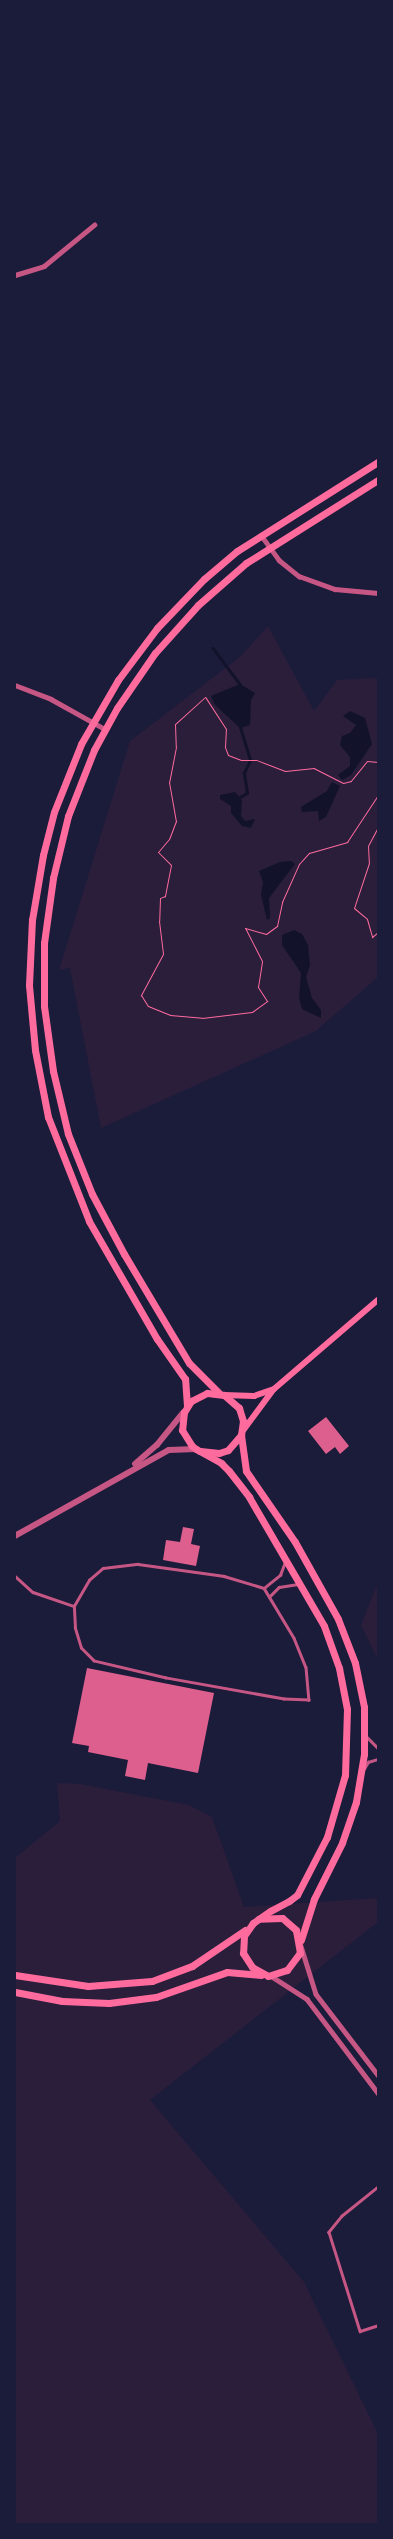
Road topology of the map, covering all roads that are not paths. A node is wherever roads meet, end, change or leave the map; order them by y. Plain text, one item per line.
1 (94, 225) dead end
2 (15, 275) edge
3 (378, 462) edge
4 (378, 480) edge
5 (261, 535) junction
6 (269, 547) junction
7 (378, 593) edge
8 (15, 685) edge
9 (93, 722) junction
10 (106, 729) junction
11 (378, 1300) edge
12 (274, 1389) junction
13 (222, 1394) junction
14 (185, 1409) junction
15 (242, 1433) junction
16 (198, 1450) junction
17 (126, 1472) junction
18 (15, 1536) edge
19 (286, 1561) junction
20 (15, 1576) edge
21 (301, 1584) junction
22 (264, 1588) junction
23 (269, 1597) junction
24 (74, 1606) junction
25 (365, 1731) junction
26 (378, 1748) edge
27 (378, 1758) edge
28 (362, 1777) junction
29 (259, 1919) junction
30 (248, 1928) junction
31 (300, 1943) junction
32 (15, 1975) edge
33 (268, 1976) junction
34 (15, 1992) edge
35 (377, 2074) edge
36 (368, 2080) junction
37 (378, 2093) edge
38 (378, 2187) edge
39 (378, 2325) edge

1 - 2 street
3 - 5 main road
4 - 6 main road
5 - 6 street
5 - 9 main road
6 - 7 street
6 - 10 main road
8 - 9 street
9 - 10 street
9 - 14 main road
10 - 13 main road
11 - 12 main road
12 - 13 main road
12 - 15 main road
13 - 14 main road
13 - 15 main road
14 - 16 main road
14 - 17 street
15 - 16 main road
15 - 25 main road
16 - 17 street
16 - 19 main road
17 - 18 street
19 - 21 main road
19 - 22 lane
20 - 24 lane
21 - 23 lane
21 - 29 main road
22 - 23 lane
22 - 24 lane
23 - 24 lane
25 - 26 lane
25 - 28 main road
27 - 28 lane
28 - 31 main road
29 - 30 main road
29 - 31 main road
30 - 32 main road
30 - 33 main road
31 - 33 main road
31 - 35 street
33 - 34 main road
33 - 36 street
35 - 36 street
36 - 37 street
38 - 39 lane

